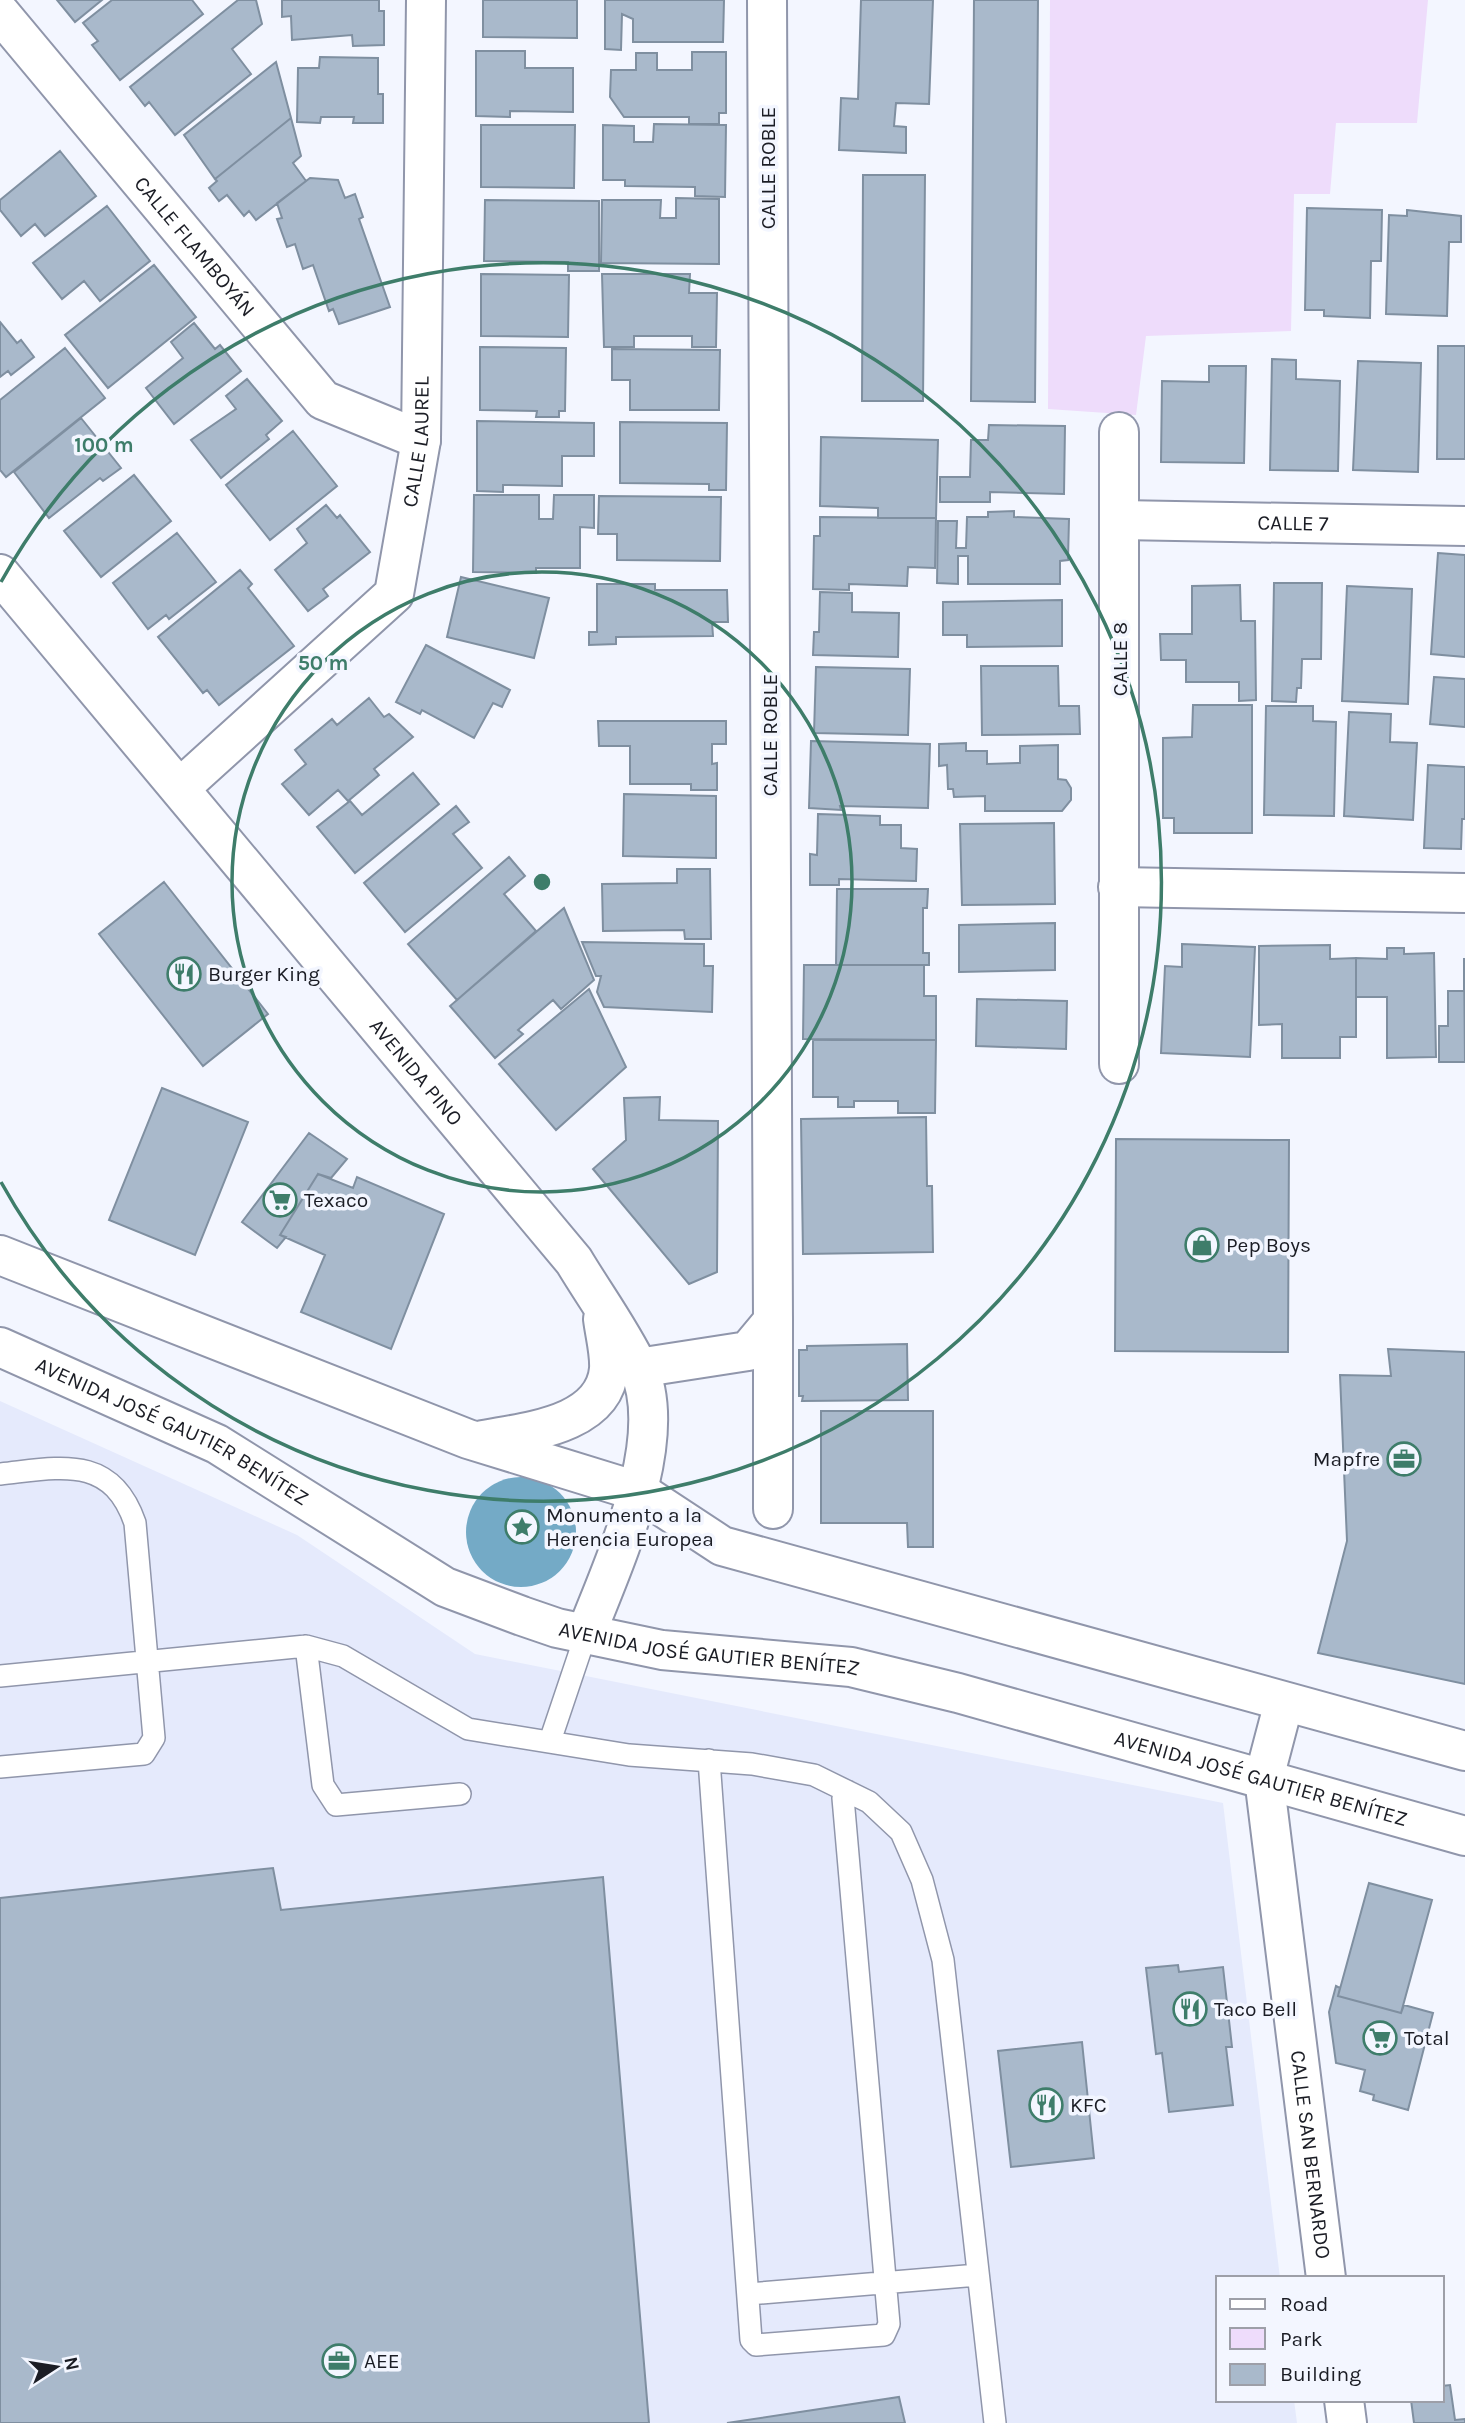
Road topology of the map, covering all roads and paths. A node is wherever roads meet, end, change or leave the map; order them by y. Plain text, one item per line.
1 (426, 0) edge
2 (767, 0) edge
3 (0, 13) edge
4 (1119, 432) dead end
5 (421, 440) junction
6 (1120, 520) junction
7 (1465, 526) edge
8 (0, 573) edge
9 (180, 789) junction
10 (1118, 887) junction
11 (1465, 893) edge
12 (1119, 1064) dead end
13 (0, 1255) edge
14 (602, 1307) junction
15 (773, 1321) junction
16 (0, 1347) edge
17 (638, 1368) junction
18 (476, 1442) junction
19 (0, 1474) edge
20 (640, 1492) junction
21 (773, 1509) dead end
22 (586, 1634) junction
23 (306, 1646) junction
24 (147, 1662) junction
25 (0, 1676) edge
26 (1284, 1702) junction
27 (550, 1741) junction
28 (1465, 1751) edge
29 (709, 1760) junction
30 (0, 1768) edge
31 (1264, 1778) junction
32 (847, 1791) junction
33 (460, 1794) dead end
34 (1465, 1836) edge
35 (978, 2275) junction
36 (1326, 2276) edge
37 (887, 2283) junction
38 (748, 2294) junction
39 (1344, 2402) edge
40 (995, 2423) edge
41 (1347, 2423) edge

1 - 5 street, CALLE LAUREL
2 - 15 street, CALLE ROBLE
3 - 5 street, CALLE FLAMBOYÁN
4 - 6 street, CALLE 8
5 - 9 street, CALLE LAUREL
6 - 7 street, CALLE 7
6 - 10 street, CALLE 8
8 - 9 street, AVENIDA PINO
9 - 14 street, AVENIDA PINO
10 - 11 street
10 - 12 street, CALLE 8
13 - 18 street
14 - 17 street, AVENIDA PINO
14 - 18 street
15 - 17 street
15 - 21 street, CALLE ROBLE
16 - 22 street, AVENIDA JOSÉ GAUTIER BENÍTEZ
17 - 20 street, AVENIDA PINO
18 - 20 street
19 - 24 lane
20 - 22 street, AVENIDA PINO
20 - 26 street
22 - 27 lane
22 - 31 street, AVENIDA JOSÉ GAUTIER BENÍTEZ
23 - 24 lane
23 - 27 lane
23 - 33 lane
24 - 25 lane
24 - 30 lane
26 - 28 street
26 - 31 street, CALLE SAN BERNARDO
27 - 29 lane
29 - 32 lane
29 - 38 lane
31 - 34 street, AVENIDA JOSÉ GAUTIER BENÍTEZ
31 - 36 street, CALLE SAN BERNARDO
32 - 35 lane
32 - 37 lane
35 - 37 lane
35 - 40 lane
37 - 38 lane
37 - 38 lane
39 - 41 street

